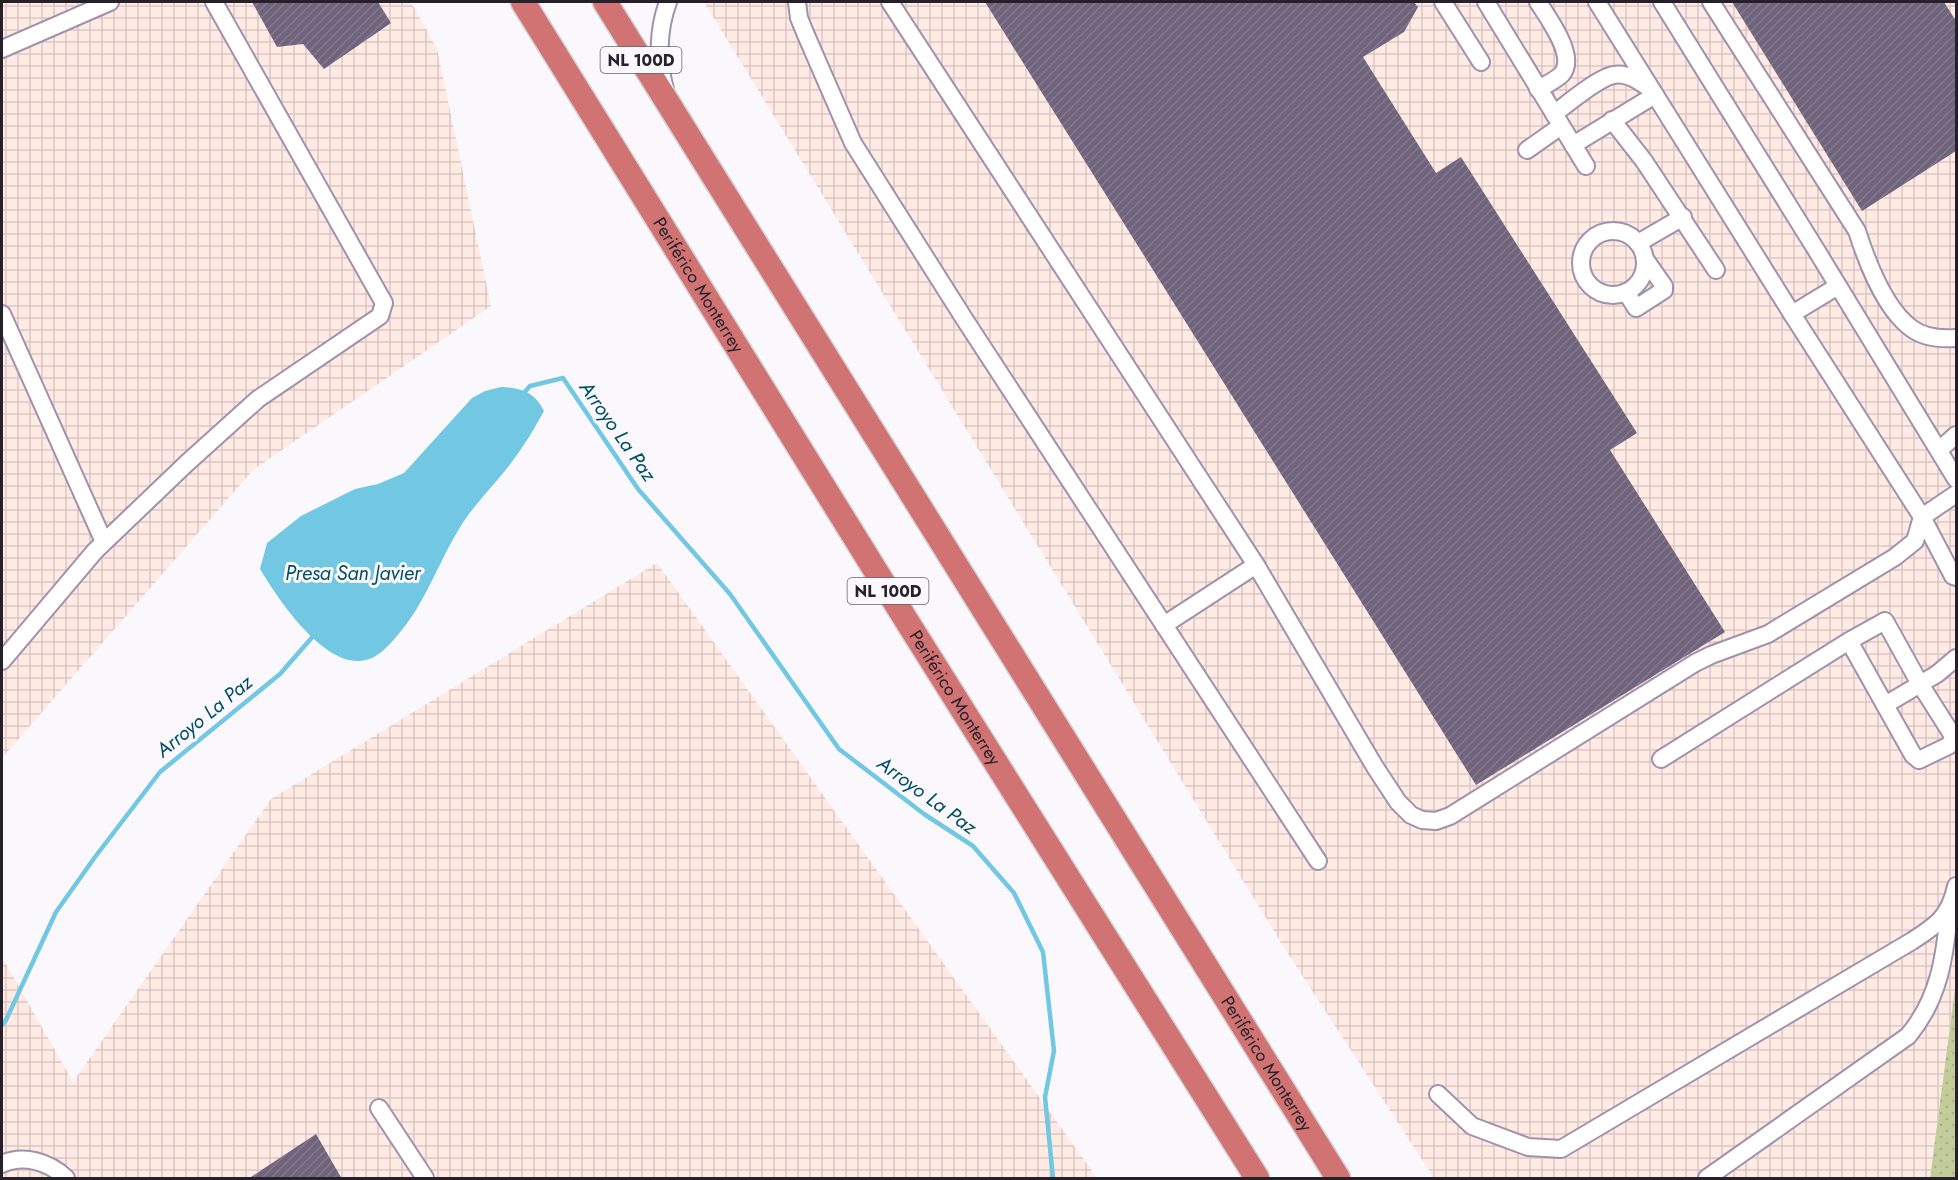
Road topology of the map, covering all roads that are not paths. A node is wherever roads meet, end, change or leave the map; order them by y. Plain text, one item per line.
1 (110, 2) edge
2 (214, 2) edge
3 (522, 2) edge
4 (605, 2) edge
5 (668, 2) edge
6 (797, 2) edge
7 (890, 2) edge
8 (1443, 2) edge
9 (1486, 2) edge
10 (1538, 2) edge
11 (1597, 2) edge
12 (1662, 2) edge
13 (1711, 2) edge
14 (1621, 40) junction
15 (2, 49) edge
16 (1481, 62) dead end
17 (1615, 74) junction
18 (1538, 89) junction
19 (1654, 93) junction
20 (676, 118) junction
21 (1557, 120) junction
22 (1612, 120) junction
23 (1573, 145) junction
24 (1527, 150) dead end
25 (1586, 166) dead end
26 (1683, 218) junction
27 (1641, 251) junction
28 (1716, 270) dead end
29 (1838, 286) junction
30 (1626, 292) junction
31 (2, 314) edge
32 (1792, 314) junction
33 (1956, 338) edge
34 (1956, 435) edge
35 (1939, 450) junction
36 (1956, 479) edge
37 (1956, 494) edge
38 (1922, 517) junction
39 (104, 542) junction
40 (1256, 565) junction
41 (1955, 580) edge
42 (1164, 625) junction
43 (1849, 641) junction
44 (1956, 658) edge
45 (2, 661) edge
46 (1920, 684) junction
47 (1885, 705) junction
48 (1661, 759) dead end
49 (1318, 861) dead end
50 (1956, 886) edge
51 (1949, 911) junction
52 (1438, 1094) dead end
53 (379, 1108) dead end
54 (3, 1160) edge
55 (66, 1179) edge
56 (425, 1179) edge
57 (1257, 1179) edge
58 (1338, 1179) edge
59 (1707, 1179) edge

1 - 15 street
2 - 39 street
3 - 57 highway, Periférico Monterrey / NL 100D
4 - 20 highway, Periférico Monterrey / NL 100D
5 - 20 street
6 - 42 street
7 - 40 street
8 - 16 street
9 - 18 street
10 - 18 street
11 - 14 street
12 - 29 street
13 - 33 street
14 - 17 street
14 - 19 street
17 - 19 street
17 - 21 street
18 - 21 street
19 - 22 street
19 - 32 street
20 - 58 highway, Periférico Monterrey / NL 100D
21 - 23 street
21 - 24 street
22 - 23 street
22 - 26 street
23 - 25 street
26 - 27 street
26 - 28 street
27 - 30 street
27 - 30 street
27 - 30 street
29 - 32 street
29 - 35 street
31 - 39 street
32 - 38 street
34 - 35 street
35 - 36 street
37 - 38 street
38 - 40 street
38 - 41 street
39 - 45 street
40 - 42 street
42 - 49 street
43 - 46 street
43 - 47 street
43 - 48 street
44 - 46 street
46 - 47 street
46 - 47 street
50 - 51 street
51 - 52 street
51 - 59 street
53 - 56 street
54 - 55 street

